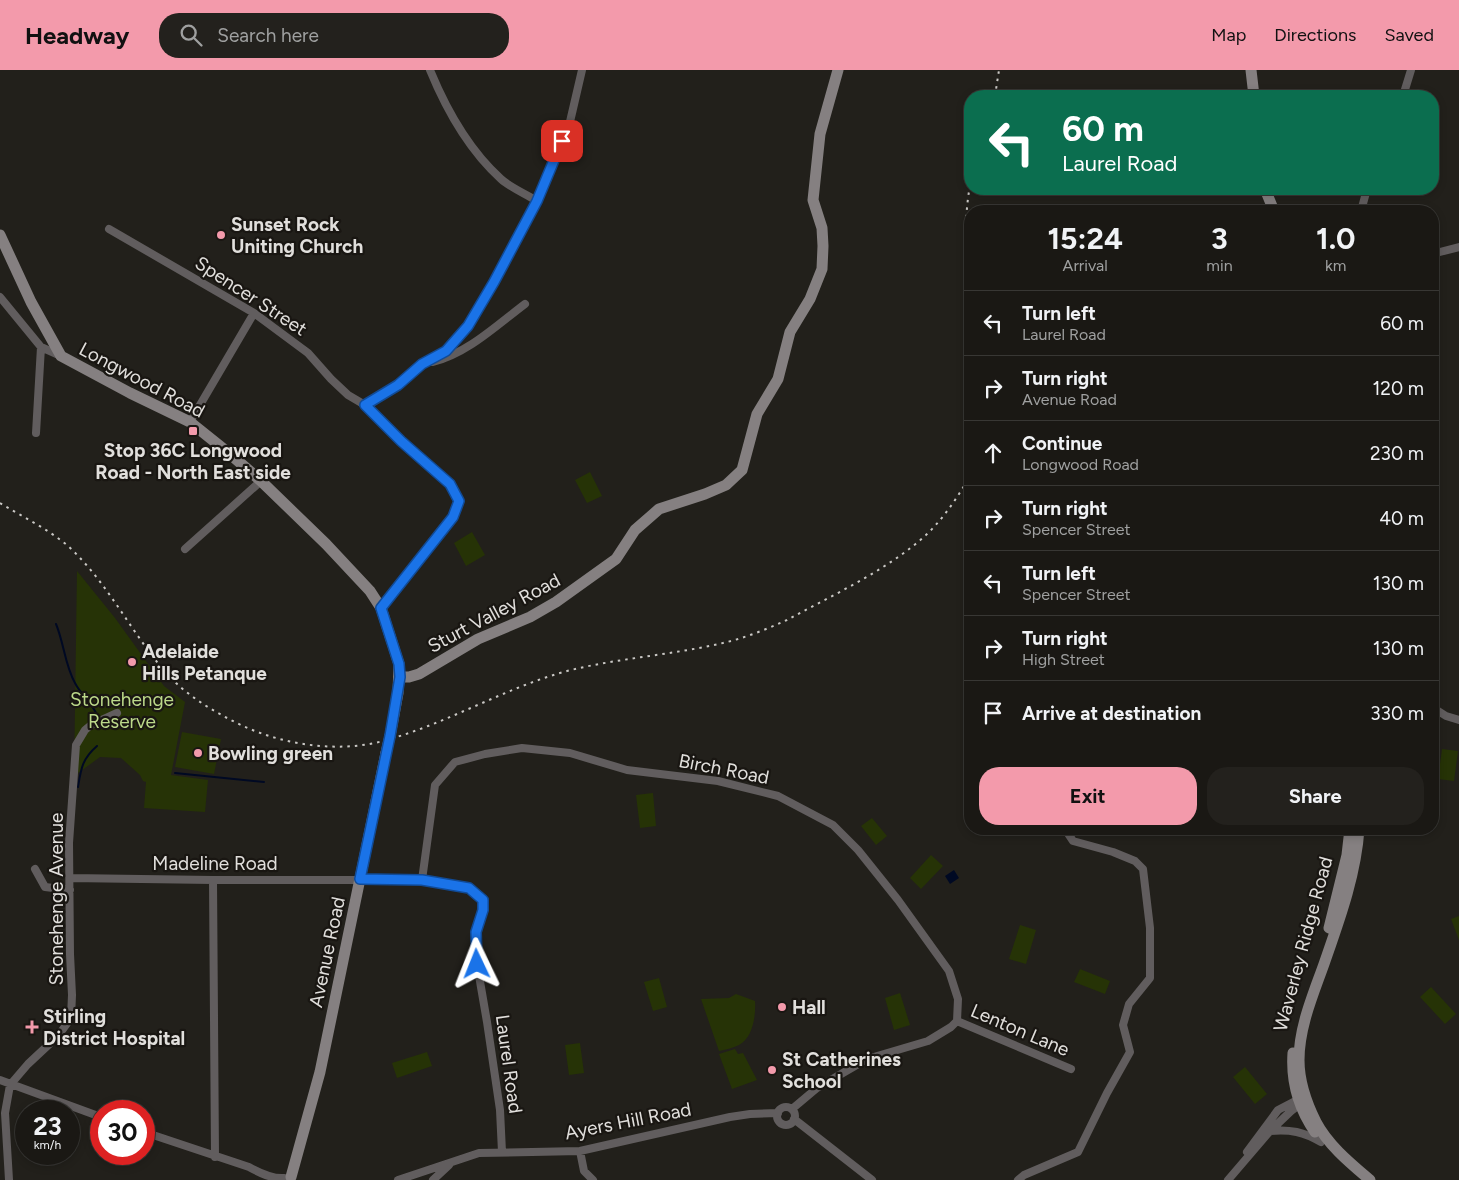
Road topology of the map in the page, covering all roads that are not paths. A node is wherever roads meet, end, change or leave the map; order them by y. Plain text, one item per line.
1 (430, 70) edge
2 (582, 70) edge
3 (838, 70) edge
4 (1251, 70) edge
5 (1411, 70) edge
6 (1253, 90) edge
7 (1406, 90) edge
8 (537, 201) junction
9 (109, 229) dead end
10 (0, 235) edge
11 (1459, 247) edge
12 (1439, 252) edge
13 (0, 297) edge
14 (525, 304) dead end
15 (254, 313) junction
16 (41, 347) junction
17 (61, 356) junction
18 (422, 364) junction
19 (365, 405) junction
20 (190, 422) junction
21 (36, 433) dead end
22 (260, 481) junction
23 (184, 549) dead end
24 (381, 608) junction
25 (393, 644) joint
26 (400, 677) junction
27 (1439, 712) edge
28 (117, 713) dead end
29 (1459, 720) edge
30 (1070, 835) edge
31 (1349, 835) edge
32 (1359, 835) edge
33 (35, 869) dead end
34 (70, 878) junction
35 (360, 879) junction
36 (214, 880) junction
37 (422, 880) junction
38 (70, 890) junction
39 (956, 1021) junction
40 (1071, 1069) dead end
41 (0, 1080) edge
42 (10, 1085) junction
43 (1303, 1100) junction
44 (792, 1109) junction
45 (90, 1113) edge
46 (778, 1113) junction
47 (794, 1119) junction
48 (1270, 1131) junction
49 (155, 1136) edge
50 (1321, 1142) junction
51 (580, 1151) junction
52 (502, 1152) junction
53 (215, 1157) junction
54 (453, 1162) junction
55 (261, 1174) junction
56 (1230, 1177) edge
57 (288, 1179) edge
58 (10, 1180) edge
59 (269, 1180) edge
60 (398, 1180) edge
61 (433, 1180) edge
62 (593, 1180) edge
63 (872, 1180) edge
64 (1018, 1180) edge
65 (1361, 1180) edge
66 (1370, 1180) edge

1 - 8 street
2 - 8 street
3 - 26 street, Sturt Valley Road
4 - 6 street
5 - 7 street
8 - 18 street
9 - 15 street, Spencer Street
10 - 17 street, Longwood Road
11 - 12 street
13 - 16 street
14 - 18 street
15 - 19 street, Spencer Street
15 - 20 street
16 - 17 street
16 - 21 street
17 - 20 street, Longwood Road
18 - 19 street
19 - 24 street, Spencer Street
20 - 22 street, Longwood Road
22 - 23 street
22 - 24 street, Longwood Road
24 - 25 street, Longwood Road
25 - 26 street, Avenue Road
26 - 35 street, Avenue Road, bridge
27 - 29 street
28 - 34 street, Stonehenge Avenue
30 - 64 street
31 - 43 street, Waverley Ridge Road
32 - 43 street, Waverley Ridge Road
33 - 38 street
34 - 36 street, Madeline Road
34 - 38 street, Stonehenge Avenue
35 - 36 street, Madeline Road
35 - 37 street, Laurel Road
35 - 57 street, Avenue Road
36 - 53 street
37 - 39 street, Birch Road
37 - 52 street, Laurel Road
38 - 42 street, Stonehenge Avenue
39 - 40 street, Lenton Lane
39 - 44 street
41 - 42 street
42 - 45 street
42 - 58 street
43 - 48 street
43 - 50 street, Waverley Ridge Road
43 - 56 street
43 - 66 street, Waverley Ridge Road
44 - 46 street
44 - 47 street
46 - 47 street
46 - 51 street, Ayers Hill Road
47 - 63 street
48 - 50 street, Waverley Ridge Road
48 - 56 street
49 - 53 street
50 - 65 street, Waverley Ridge Road
51 - 52 street, Ayers Hill Road
51 - 62 street
52 - 54 street, Ayers Hill Road
53 - 55 street
54 - 60 street, Ayers Hill Road
54 - 61 street
55 - 57 street
55 - 59 street

